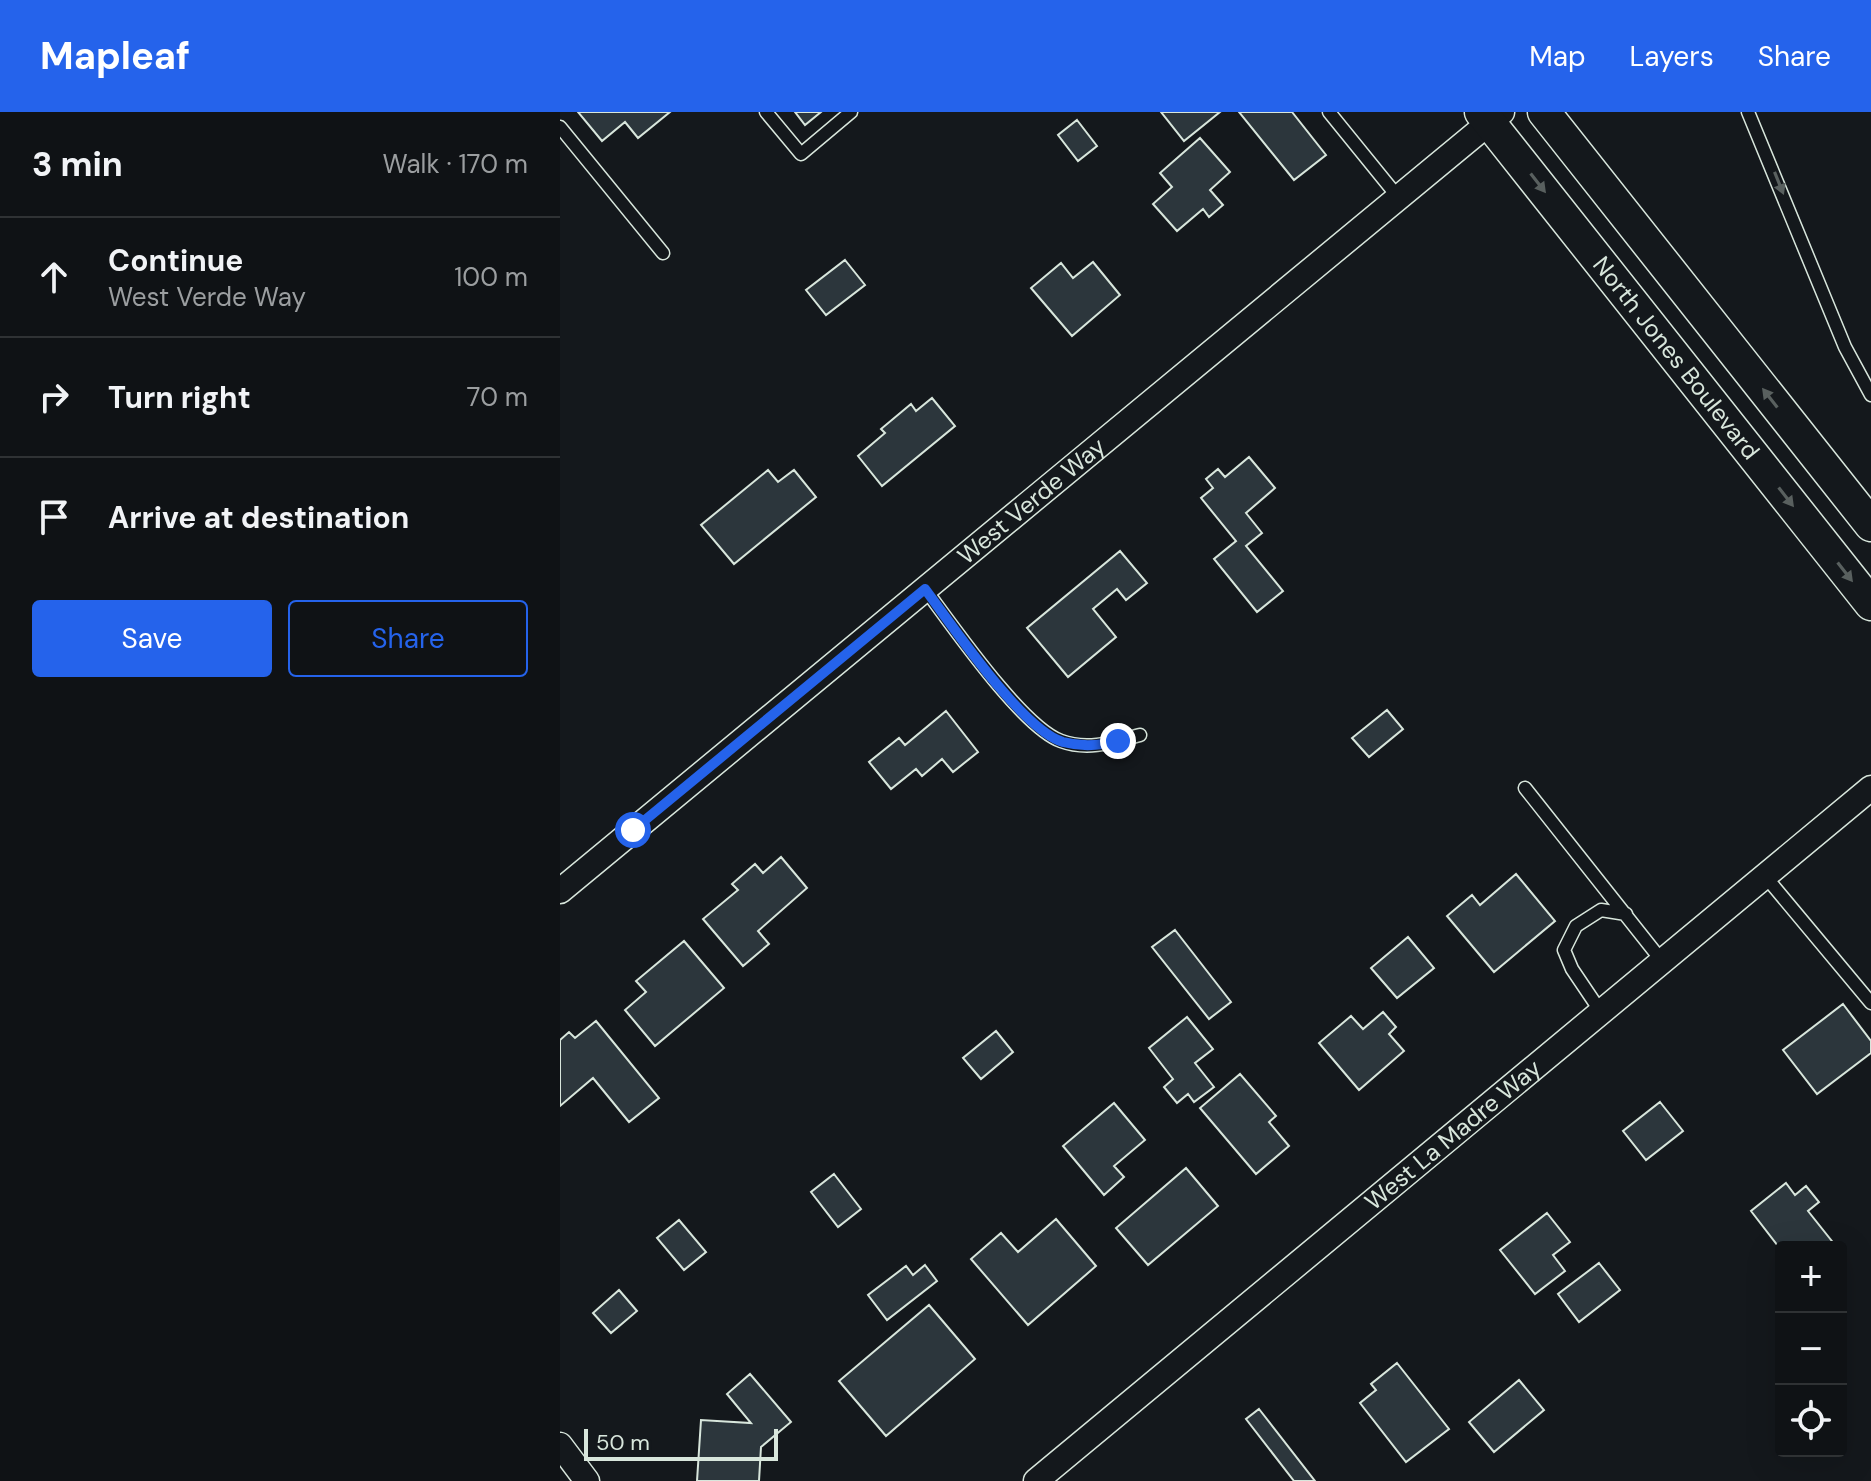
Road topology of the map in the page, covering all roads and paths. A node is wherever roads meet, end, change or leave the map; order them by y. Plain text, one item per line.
1 (766, 112) edge
2 (851, 112) edge
3 (1329, 112) edge
4 (1544, 112) edge
5 (1748, 112) edge
6 (1491, 115) edge
7 (560, 127) edge
8 (1398, 197) junction
9 (663, 253) dead end
10 (1871, 395) edge
11 (1871, 525) edge
12 (925, 589) junction
13 (1871, 604) edge
14 (1140, 735) dead end
15 (1525, 788) dead end
16 (1871, 788) edge
17 (1765, 876) junction
18 (560, 891) edge
19 (1626, 914) junction
20 (1662, 961) junction
21 (1871, 1003) edge
22 (1601, 1012) junction
23 (560, 1445) edge
24 (587, 1481) edge
25 (1036, 1481) edge

1 - 2 lane
3 - 8 lane
11 -> 4 main road, North Jones Boulevard
5 -> 10 lane
6 - 8 street, West Verde Way
6 -> 13 main road, North Jones Boulevard
7 - 9 lane
8 - 12 street, West Verde Way
12 - 14 lane
12 - 18 street, West Verde Way
15 - 19 lane
16 - 17 street, West La Madre Way
17 - 20 street, West La Madre Way
17 - 21 lane
19 - 20 lane
19 - 22 lane
20 - 22 street, West La Madre Way
22 - 25 street, West La Madre Way
23 - 24 street

